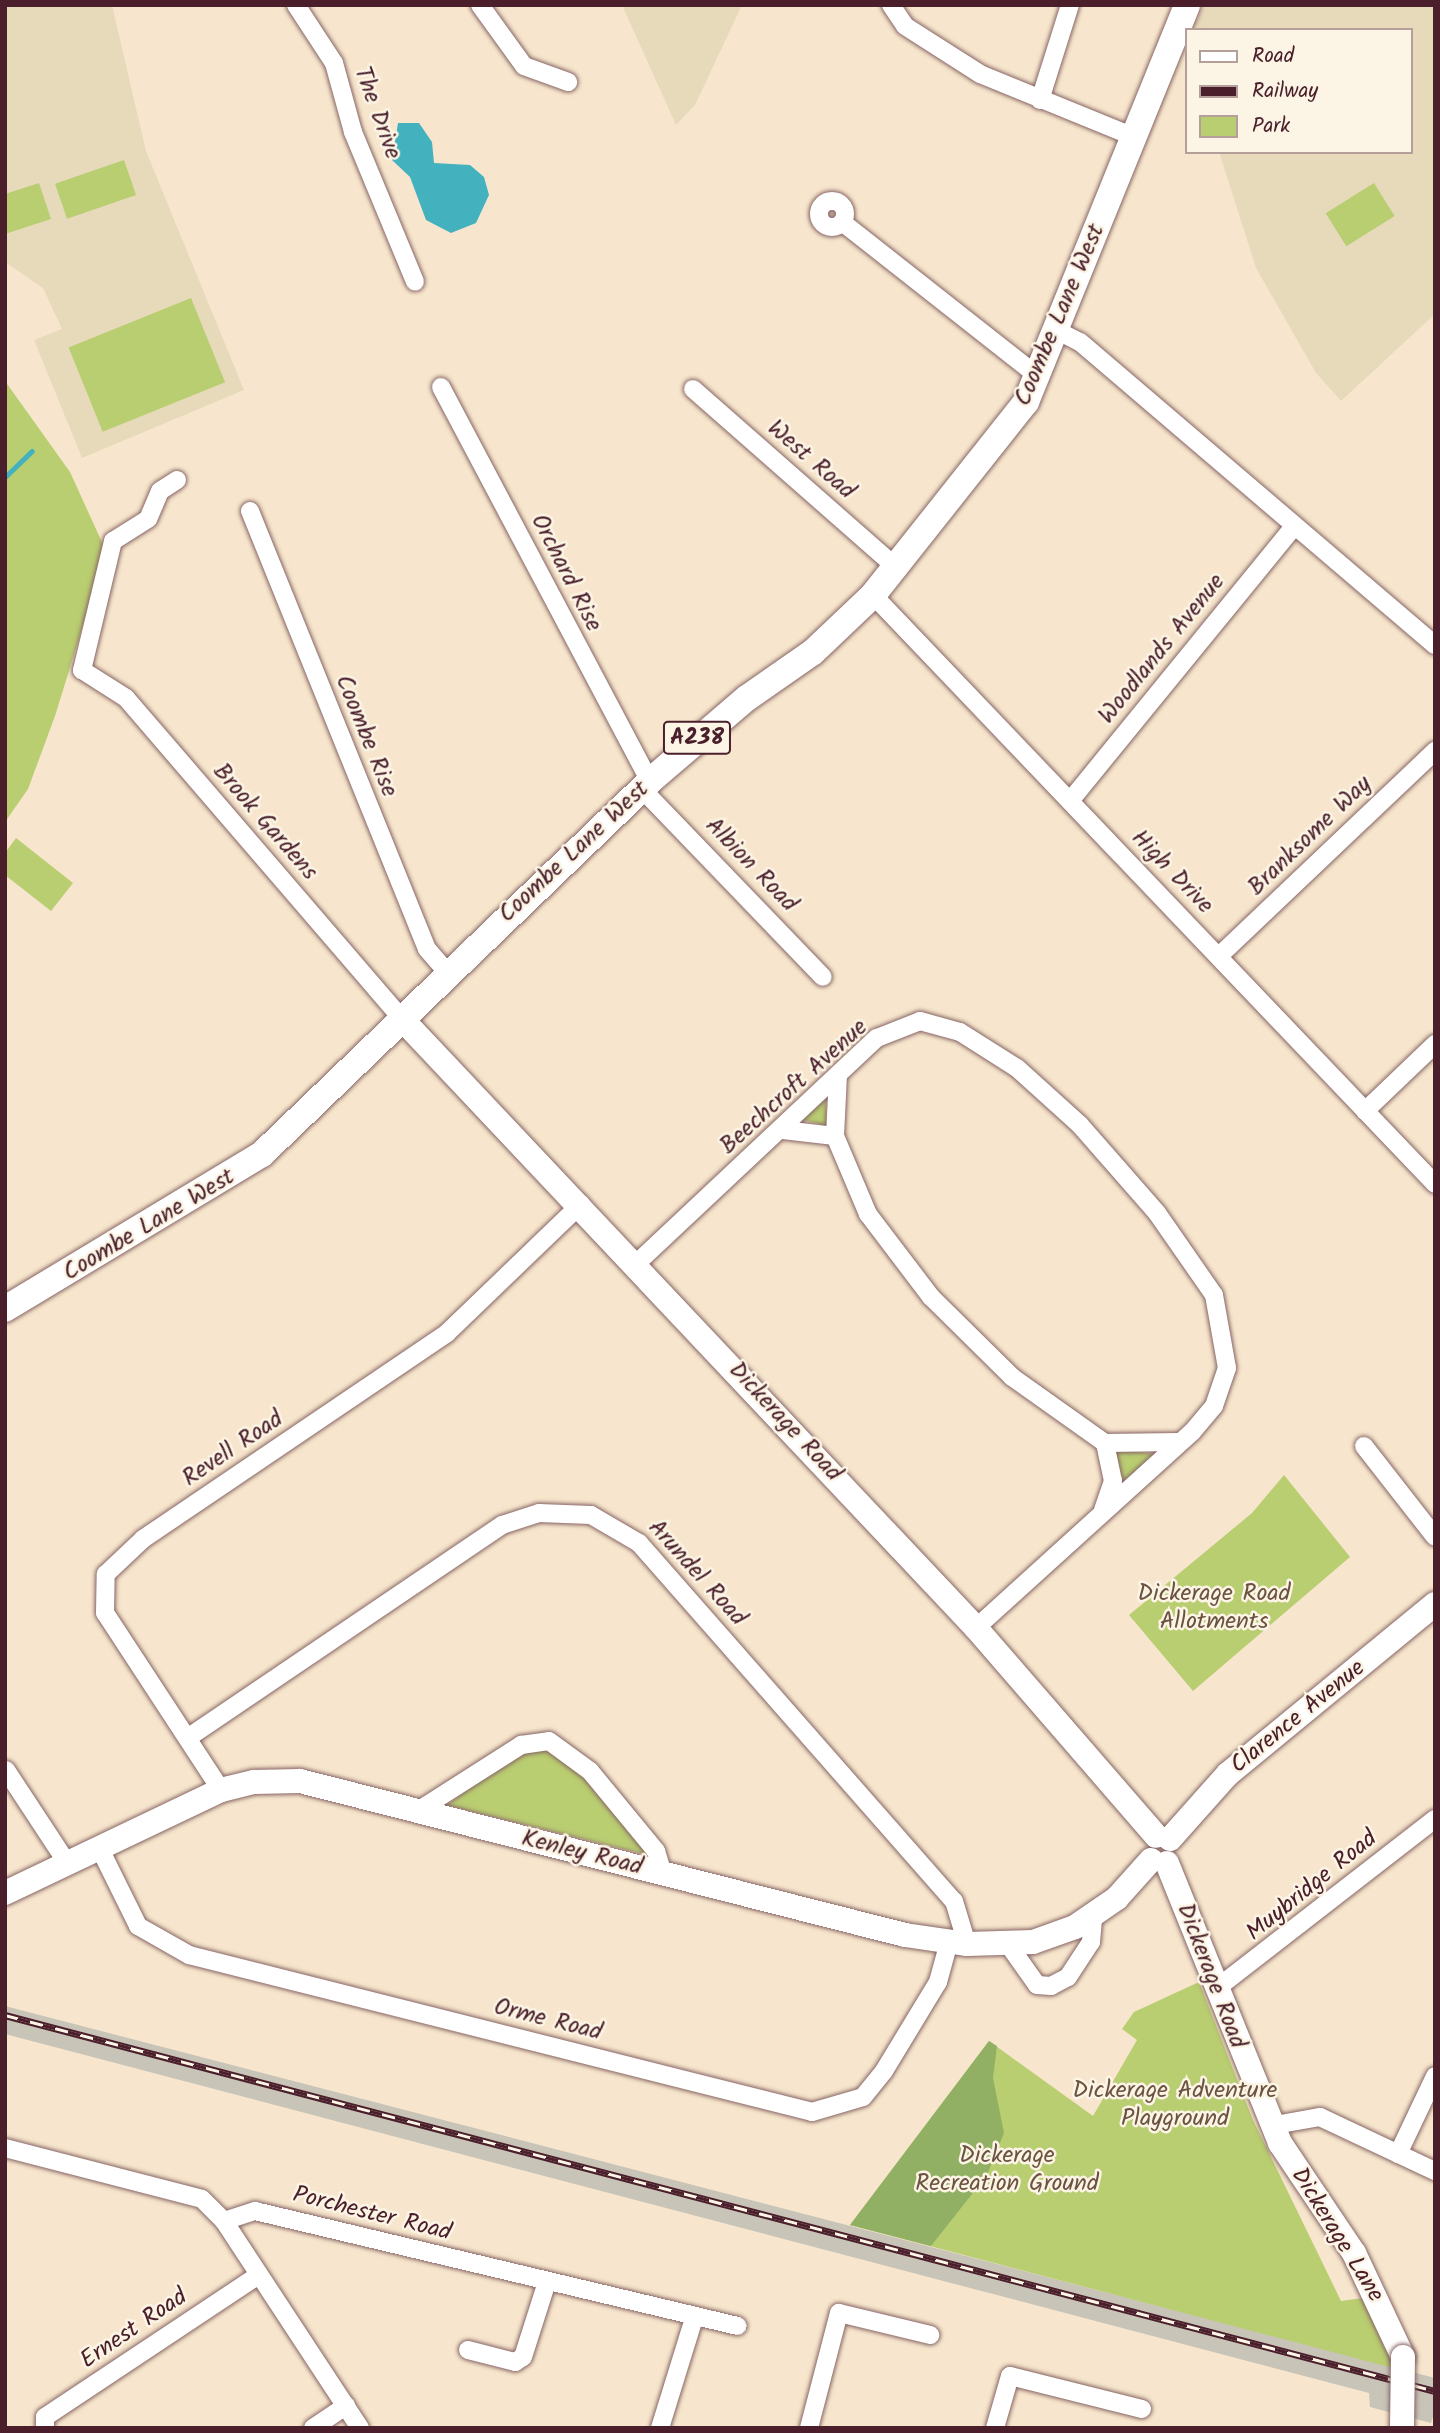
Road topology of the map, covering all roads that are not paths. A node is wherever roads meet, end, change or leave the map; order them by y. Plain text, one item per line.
1 (296, 5) edge
2 (480, 5) edge
3 (891, 5) edge
4 (1070, 5) edge
5 (1187, 5) edge
6 (568, 82) dead end
7 (1040, 100) junction
8 (1134, 137) junction
9 (842, 222) dead end
10 (415, 282) dead end
11 (1056, 330) junction
12 (1038, 376) junction
13 (441, 387) dead end
14 (693, 389) dead end
15 (177, 481) dead end
16 (250, 511) dead end
17 (1293, 528) junction
18 (897, 568) junction
19 (873, 595) junction
20 (1435, 645) edge
21 (1435, 751) edge
22 (646, 784) junction
23 (1070, 802) junction
24 (1219, 956) junction
25 (448, 973) junction
26 (823, 977) dead end
27 (401, 1018) junction
28 (1435, 1044) edge
29 (838, 1075) junction
30 (1365, 1111) junction
31 (783, 1130) junction
32 (835, 1136) junction
33 (1435, 1184) edge
34 (581, 1204) junction
35 (637, 1263) junction
36 (5, 1309) edge
37 (1179, 1441) junction
38 (1105, 1443) junction
39 (1364, 1447) dead end
40 (1101, 1516) junction
41 (1435, 1537) edge
42 (1435, 1604) edge
43 (976, 1628) junction
44 (188, 1737) junction
45 (6, 1770) edge
46 (221, 1790) junction
47 (416, 1812) junction
48 (1435, 1819) edge
49 (100, 1849) junction
50 (1161, 1850) junction
51 (67, 1863) junction
52 (663, 1874) junction
53 (5, 1893) edge
54 (1093, 1917) junction
55 (958, 1943) junction
56 (1008, 1944) junction
57 (1217, 1988) junction
58 (1435, 2076) edge
59 (1275, 2125) junction
60 (5, 2148) edge
61 (1398, 2154) junction
62 (1435, 2171) edge
63 (224, 2221) junction
64 (259, 2275) junction
65 (547, 2282) junction
66 (694, 2318) junction
67 (737, 2326) dead end
68 (930, 2335) dead end
69 (468, 2350) dead end
70 (346, 2406) junction
71 (1142, 2409) dead end
72 (45, 2428) edge
73 (313, 2428) edge
74 (360, 2428) edge
75 (660, 2428) edge
76 (809, 2428) edge
77 (995, 2428) edge
78 (1402, 2428) edge

1 - 10 street, The Drive
2 - 6 street
3 - 7 street
4 - 7 street
5 - 8 main road, Coombe Lane West / A238
7 - 8 street
8 - 11 main road, Coombe Lane West / A238
9 - 12 street
11 - 12 main road, Coombe Lane West / A238
11 - 17 street
12 - 18 main road, Coombe Lane West / A238
13 - 22 street, Orchard Rise
14 - 18 street, West Road
15 - 27 street, Brook Gardens
16 - 25 street, Coombe Rise
17 - 20 street
17 - 23 street, Woodlands Avenue
18 - 19 main road, Coombe Lane West / A238
19 - 22 main road, Coombe Lane West / A238
19 - 23 street, High Drive
21 - 24 street, Branksome Way
22 - 25 main road, Coombe Lane West / A238
22 - 26 street, Albion Road
23 - 24 street, High Drive
24 - 30 street, High Drive
25 - 27 main road, Coombe Lane West / A238
27 - 34 street, Dickerage Road
27 - 36 main road, Coombe Lane West / A238
28 - 30 street
29 - 31 street, Beechcroft Avenue
29 - 32 street
29 - 37 street, Beechcroft Avenue
30 - 33 street, High Drive
31 - 32 street
31 - 35 street, Beechcroft Avenue
32 - 38 street
34 - 35 street, Dickerage Road
34 - 44 street, Revell Road
35 - 43 street, Dickerage Road
37 - 38 street
37 - 40 street, Beechcroft Avenue
38 - 40 street
39 - 41 street
40 - 43 street, Beechcroft Avenue
42 - 50 street, Clarence Avenue
43 - 50 street, Dickerage Road
44 - 46 street, Revell Road
44 - 55 street, Arundel Road
45 - 51 street
46 - 47 street, Kenley Road
46 - 49 street, Kenley Road
47 - 52 street, Kenley Road
47 - 52 street
48 - 57 street, Muybridge Road
49 - 51 street, Kenley Road
49 - 55 street, Orme Road
50 - 54 street, Kenley Road
50 - 57 street, Dickerage Road
51 - 53 street, Kenley Road
52 - 55 street, Kenley Road
54 - 56 street, Kenley Road
54 - 56 street
55 - 56 street, Kenley Road
57 - 59 street, Dickerage Road
58 - 61 street
59 - 61 street
59 - 78 street, Dickerage Lane, bridge
60 - 63 street
61 - 62 street
63 - 64 street
63 - 65 street, Porchester Road
64 - 70 street
64 - 72 street, Ernest Road
65 - 66 street, Porchester Road
65 - 69 street
66 - 67 street, Porchester Road
66 - 75 street
68 - 76 street
70 - 73 street
70 - 74 street
71 - 77 street

